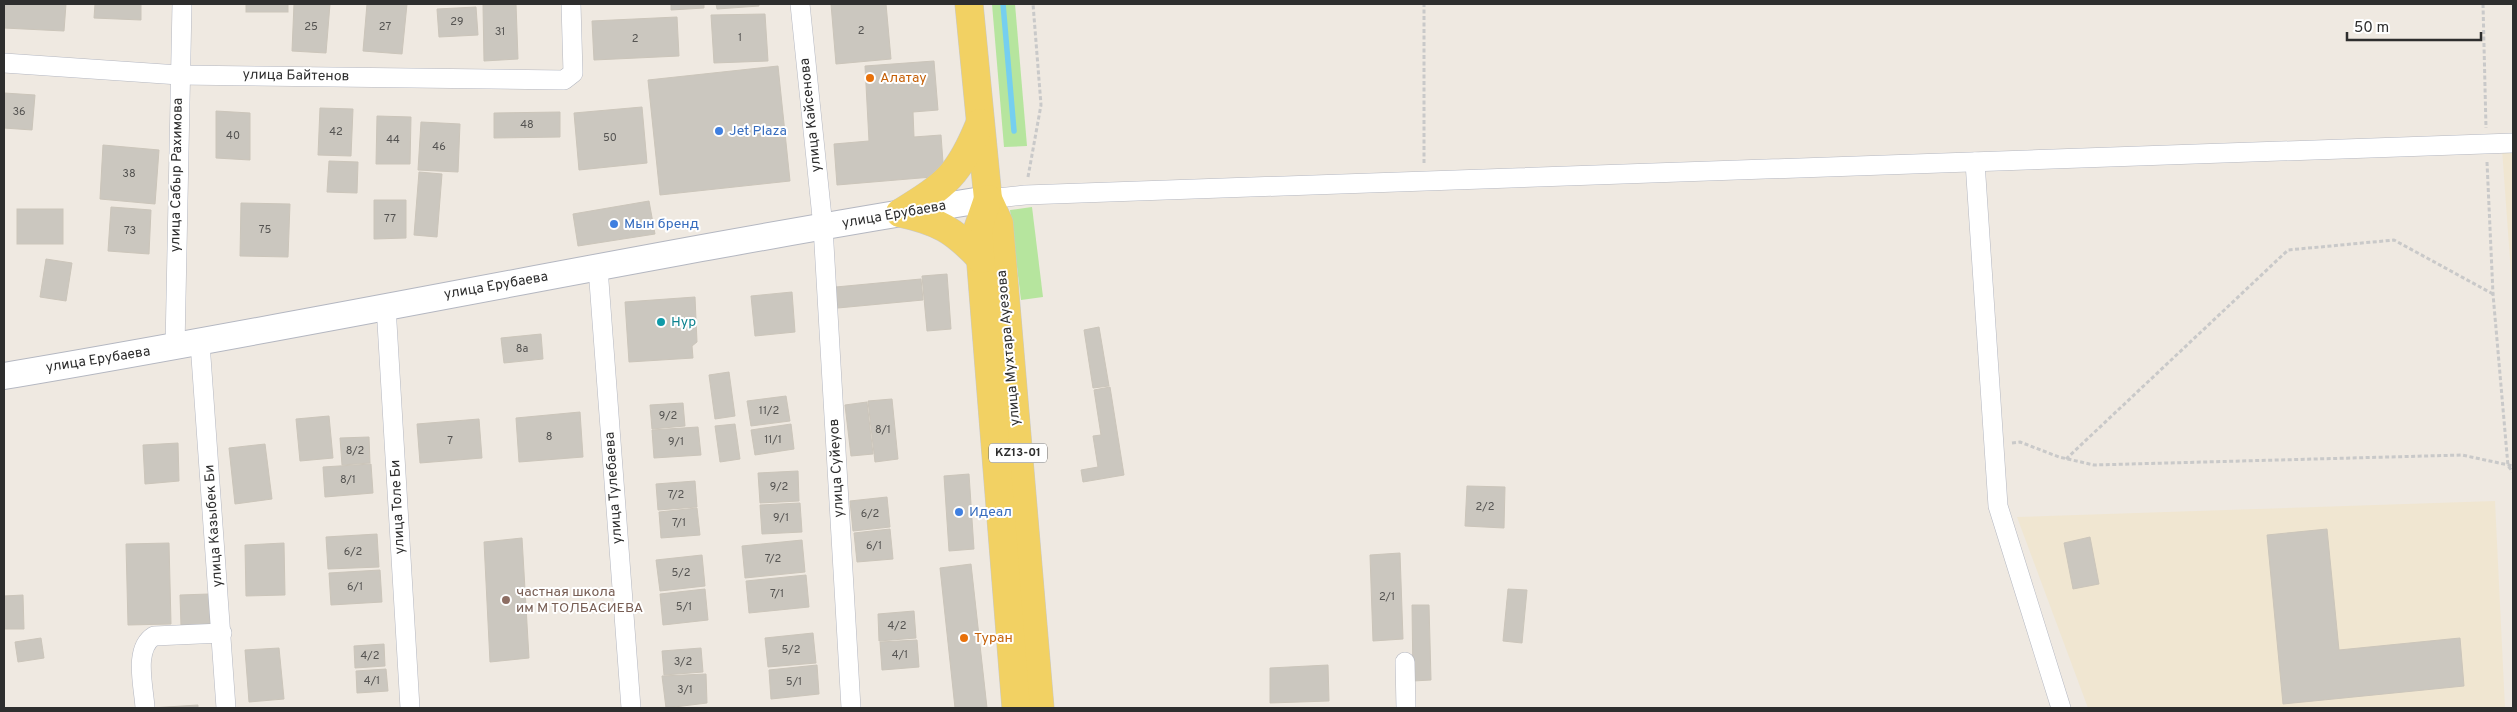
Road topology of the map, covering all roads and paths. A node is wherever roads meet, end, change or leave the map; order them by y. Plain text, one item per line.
1 (182, 4) edge
2 (571, 4) edge
3 (800, 4) edge
4 (969, 4) edge
5 (1033, 4) edge
6 (1424, 4) edge
7 (2483, 4) edge
8 (4, 63) edge
9 (178, 75) junction
10 (981, 122) junction
11 (2513, 143) edge
12 (2487, 144) junction
13 (1975, 162) junction
14 (1424, 181) junction
15 (1024, 195) junction
16 (988, 199) junction
17 (900, 213) junction
18 (823, 227) junction
19 (981, 259) junction
20 (598, 268) junction
21 (2493, 294) junction
22 (386, 306) junction
23 (187, 345) junction
24 (4, 376) edge
25 (1995, 444) junction
26 (2066, 459) junction
27 (2508, 466) junction
28 (2513, 466) edge
29 (2513, 472) edge
30 (222, 633) junction
31 (1405, 662) dead end
32 (145, 708) edge
33 (226, 708) edge
34 (410, 708) edge
35 (631, 708) edge
36 (851, 708) edge
37 (1016, 708) edge
38 (1040, 708) edge
39 (1406, 708) edge
40 (2061, 708) edge

1 - 9 street, улица Сабыр Рахимова
2 - 9 street, улица Байтенов
3 - 18 street, улица Кайсенова
4 - 10 main road, улица Мухтара Ауезова / KZ13-01
5 - 15 path
6 - 14 path
7 - 12 path
8 - 9 street, улица Байтенов
9 - 23 street, улица Сабыр Рахимова
10 - 16 main road, улица Мухтара Ауезова / KZ13-01
10 - 17 main road
11 - 12 street
12 - 13 street
12 - 21 path
13 - 14 street
13 - 25 street
14 - 15 street
15 - 16 street
16 - 17 street, улица Ерубаева
16 - 19 main road, улица Мухтара Ауезова / KZ13-01
16 - 38 main road, улица Мухтара Ауезова / KZ13-01
17 - 18 street, улица Ерубаева
17 - 19 main road
18 - 20 street, улица Ерубаева
18 - 36 street, улица Суйеуов
19 - 37 main road, улица Мухтара Ауезова / KZ13-01
20 - 22 street, улица Ерубаева
20 - 35 street, улица Тулебаева
21 - 26 path
21 - 27 path
22 - 23 street, улица Ерубаева
22 - 34 street, улица Толе Би
23 - 24 street, улица Ерубаева
23 - 30 street, улица Казыбек Би
25 - 26 path
25 - 40 street
26 - 27 path
27 - 28 path
27 - 29 path
30 - 32 street
30 - 33 street, улица Казыбек Би
31 - 39 street

